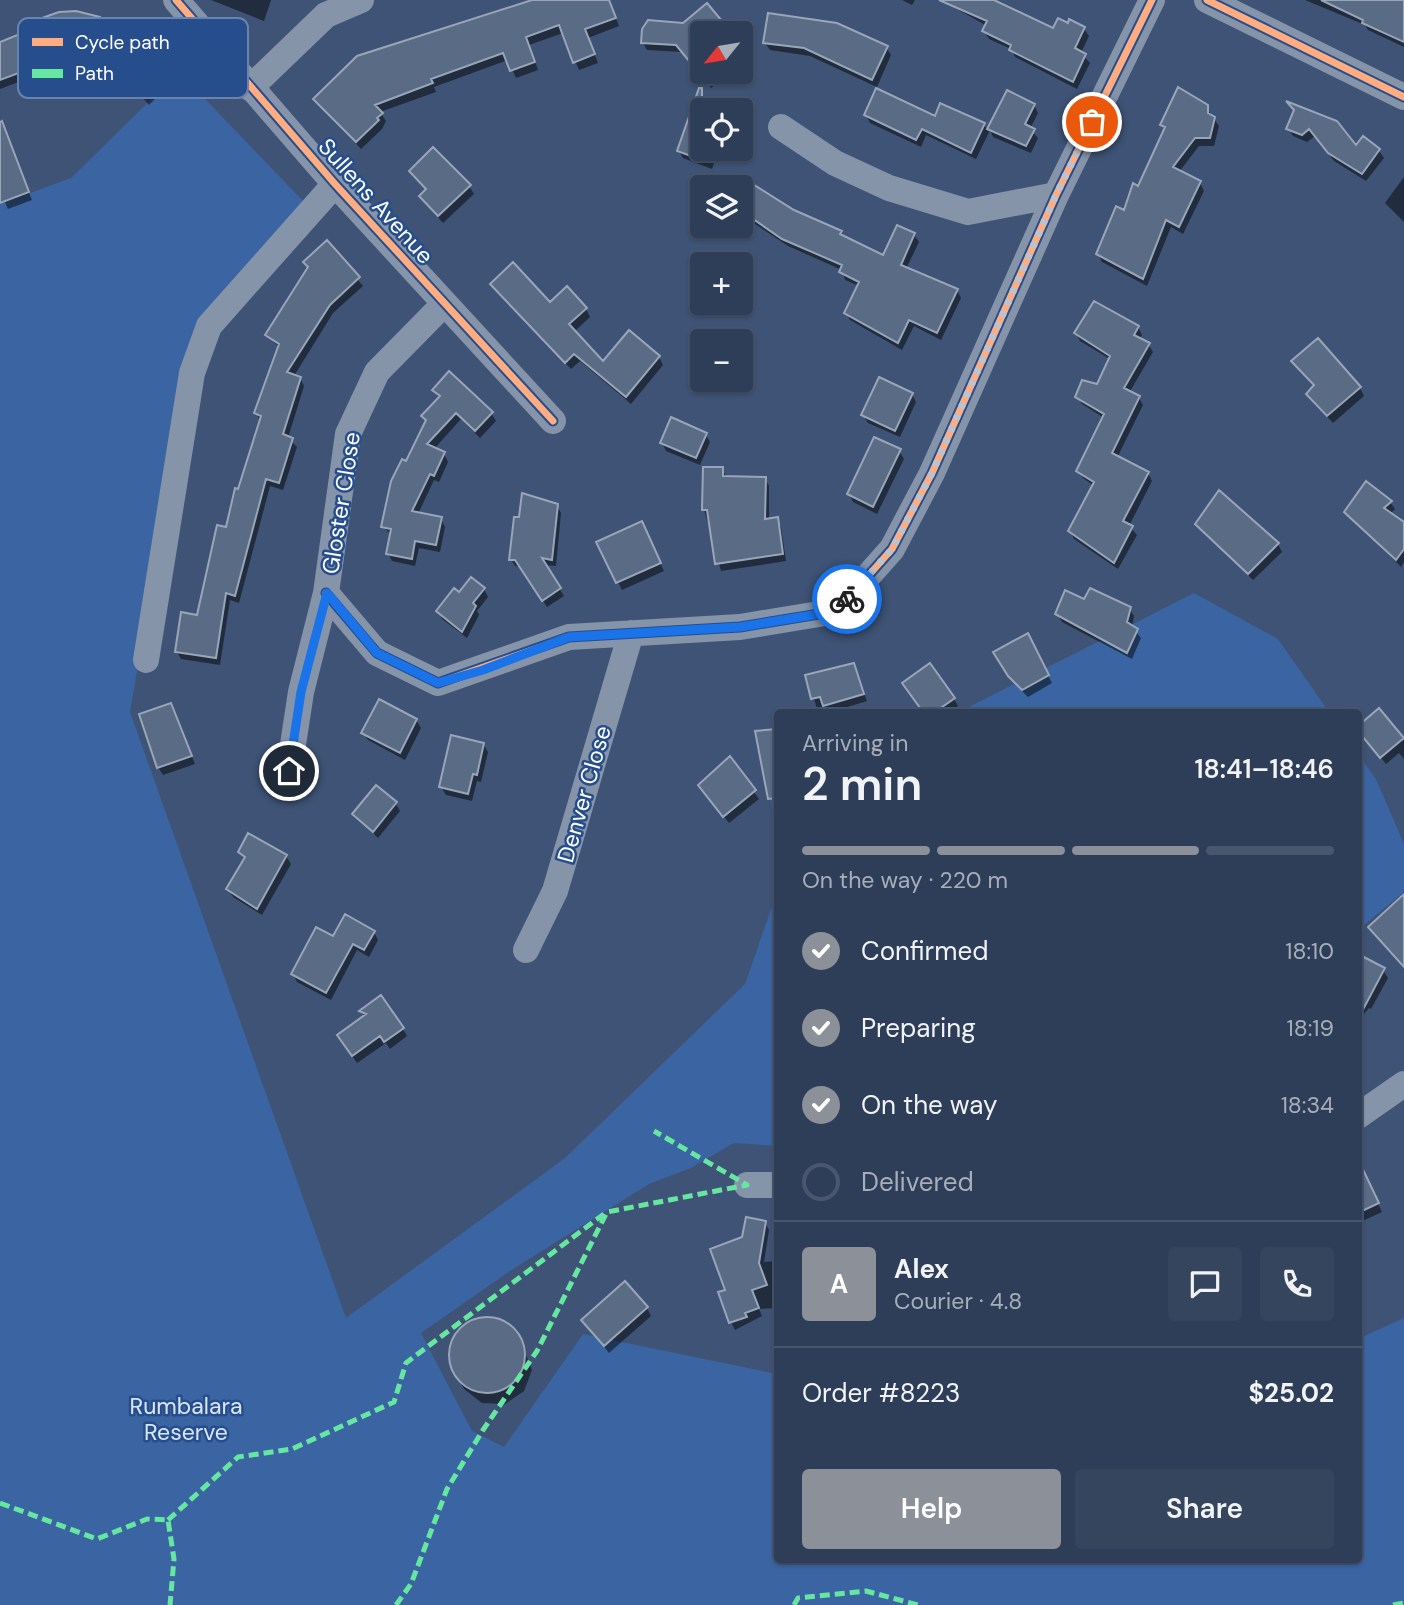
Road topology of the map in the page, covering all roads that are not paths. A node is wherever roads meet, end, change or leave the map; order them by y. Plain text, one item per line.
1 (176, 0) edge
2 (360, 0) edge
3 (1152, 0) edge
4 (1207, 0) edge
5 (191, 18) edge
6 (248, 86) edge
7 (250, 88) junction
8 (1404, 97) edge
9 (781, 127) dead end
10 (335, 184) junction
11 (1056, 195) junction
12 (443, 305) junction
13 (552, 421) dead end
14 (327, 593) junction
15 (631, 633) junction
16 (146, 660) dead end
17 (289, 771) dead end
18 (526, 950) dead end
19 (1404, 1084) edge
20 (1362, 1113) edge
21 (747, 1185) dead end
22 (774, 1185) edge

1 - 5 street, Sullens Avenue
2 - 7 street
3 - 11 street
4 - 8 street
6 - 7 street, Sullens Avenue
7 - 10 street, Sullens Avenue
9 - 11 street
10 - 12 street, Sullens Avenue
10 - 16 street
11 - 15 street
12 - 13 street, Sullens Avenue
12 - 14 street, Gloster Close
14 - 15 street
14 - 17 street, Gloster Close
15 - 18 street, Denver Close
19 - 20 street
21 - 22 street

